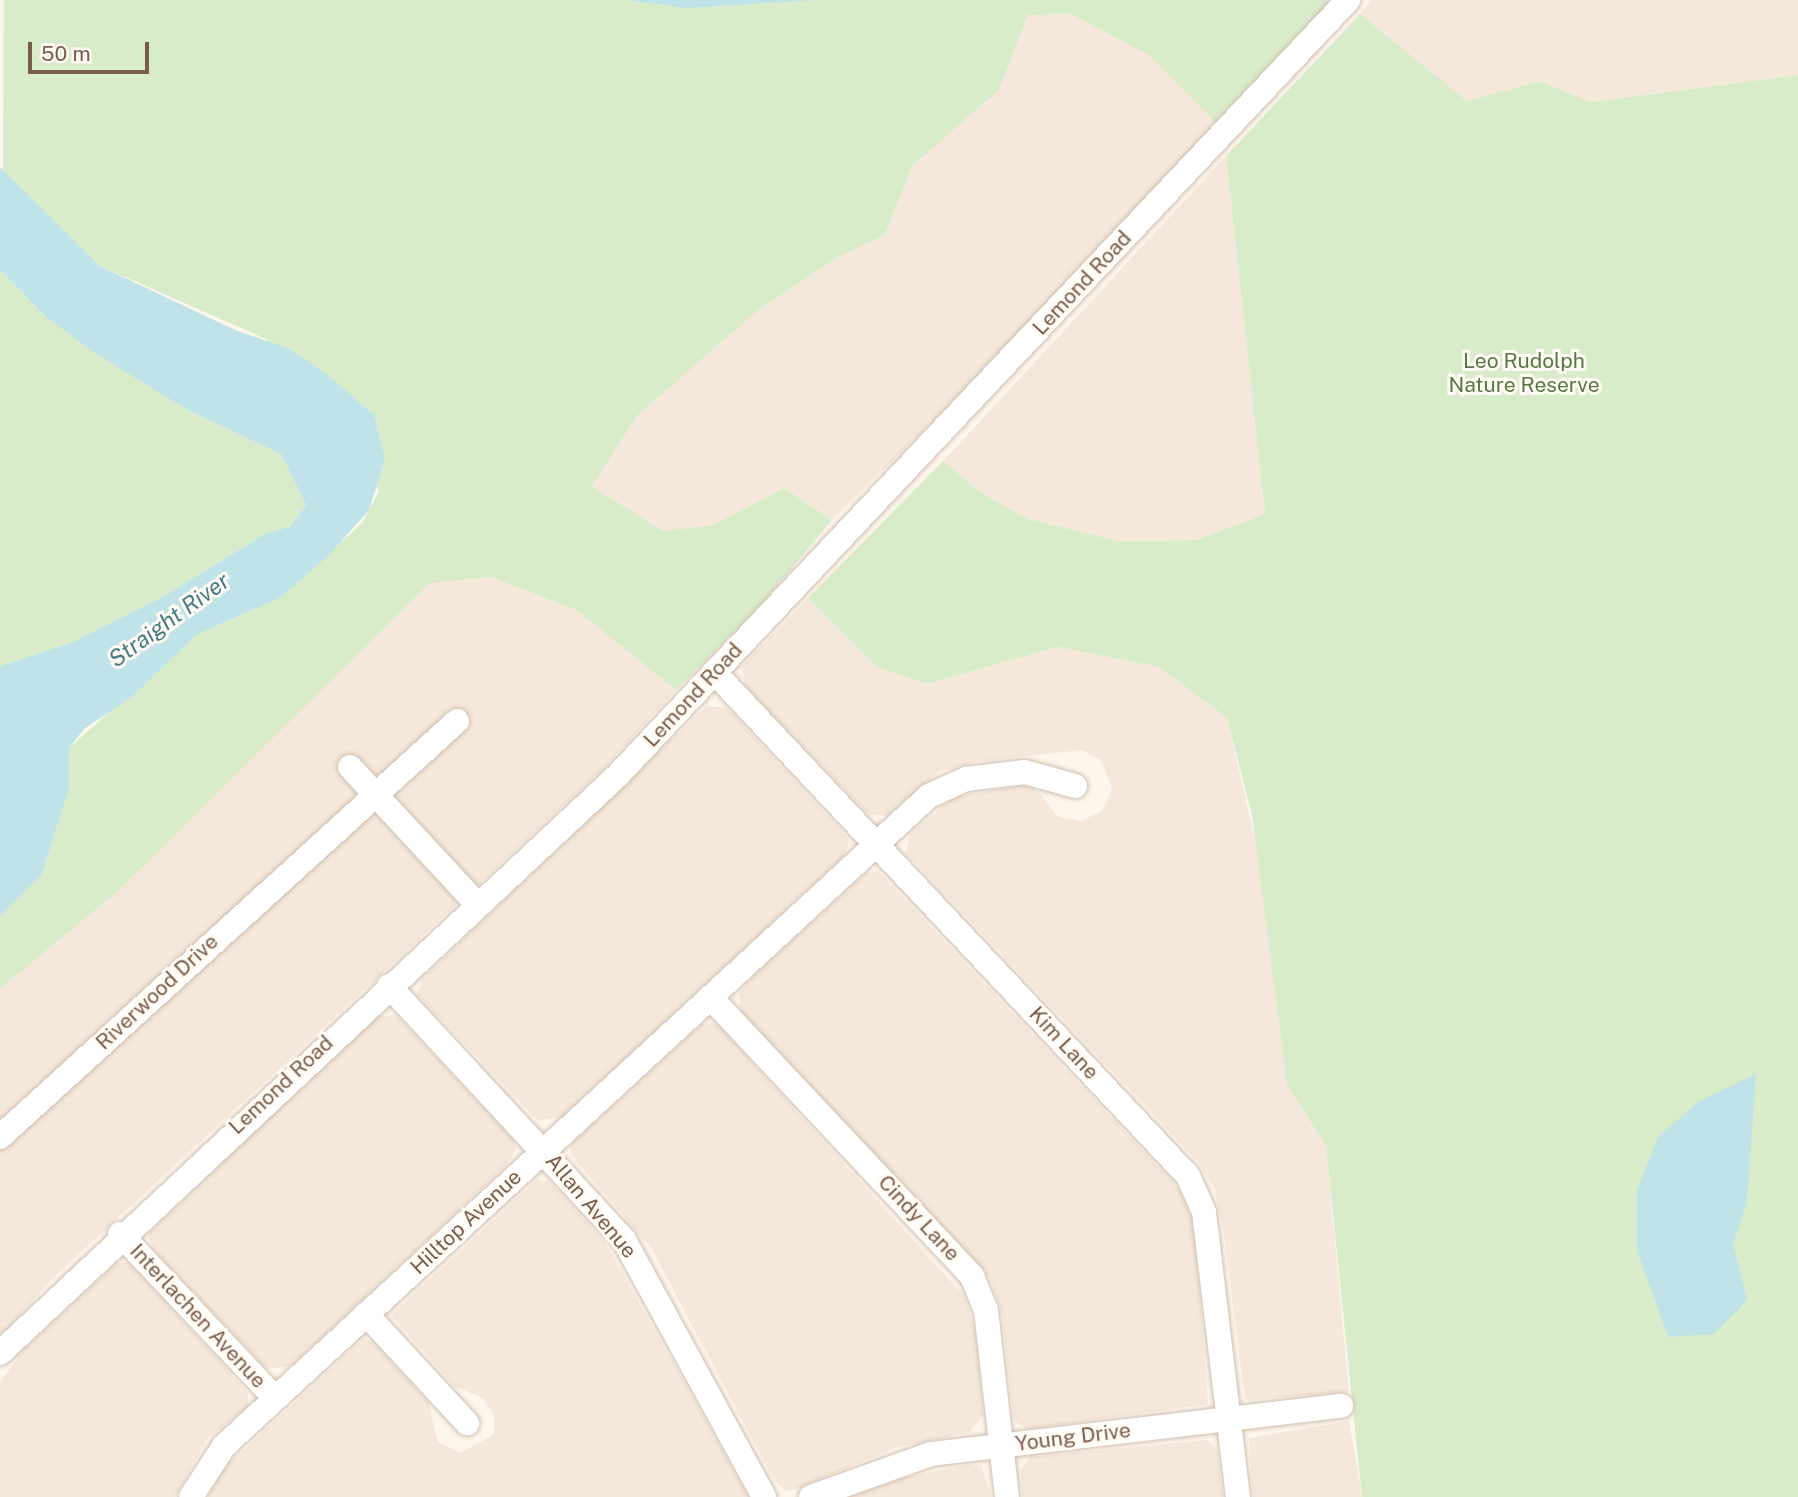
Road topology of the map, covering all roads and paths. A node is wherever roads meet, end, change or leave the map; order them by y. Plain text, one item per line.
1 (1348, 0) edge
2 (714, 672) junction
3 (457, 721) dead end
4 (350, 767) dead end
5 (1075, 786) dead end
6 (373, 792) junction
7 (876, 844) junction
8 (477, 904) junction
9 (389, 986) junction
10 (710, 997) junction
11 (0, 1137) edge
12 (544, 1150) junction
13 (120, 1234) junction
14 (366, 1314) junction
15 (0, 1353) edge
16 (275, 1398) junction
17 (1341, 1406) dead end
18 (1229, 1419) junction
19 (467, 1423) dead end
20 (1001, 1446) junction
21 (191, 1497) edge
22 (764, 1497) edge
23 (811, 1497) edge
24 (1007, 1497) edge
25 (1238, 1497) edge

1 - 2 street, Lemond Road
2 - 7 street, Kim Lane
2 - 8 street, Lemond Road
3 - 6 street, Riverwood Drive
4 - 6 street
5 - 7 street, Hilltop Avenue
6 - 8 street
6 - 11 street, Riverwood Drive
7 - 10 street, Hilltop Avenue
7 - 18 street, Kim Lane
8 - 9 street, Lemond Road
9 - 12 street, Allan Avenue
9 - 13 street, Lemond Road
10 - 12 street, Hilltop Avenue
10 - 20 street, Cindy Lane
12 - 14 street, Hilltop Avenue
12 - 22 street, Allan Avenue
13 - 15 street, Lemond Road
13 - 16 street, Interlachen Avenue
14 - 16 street, Hilltop Avenue
14 - 19 street
16 - 21 street, Hilltop Avenue
17 - 18 street, Young Drive
18 - 20 street, Young Drive
18 - 25 street, Kim Lane
20 - 23 street, Young Drive
20 - 24 street, Cindy Lane

